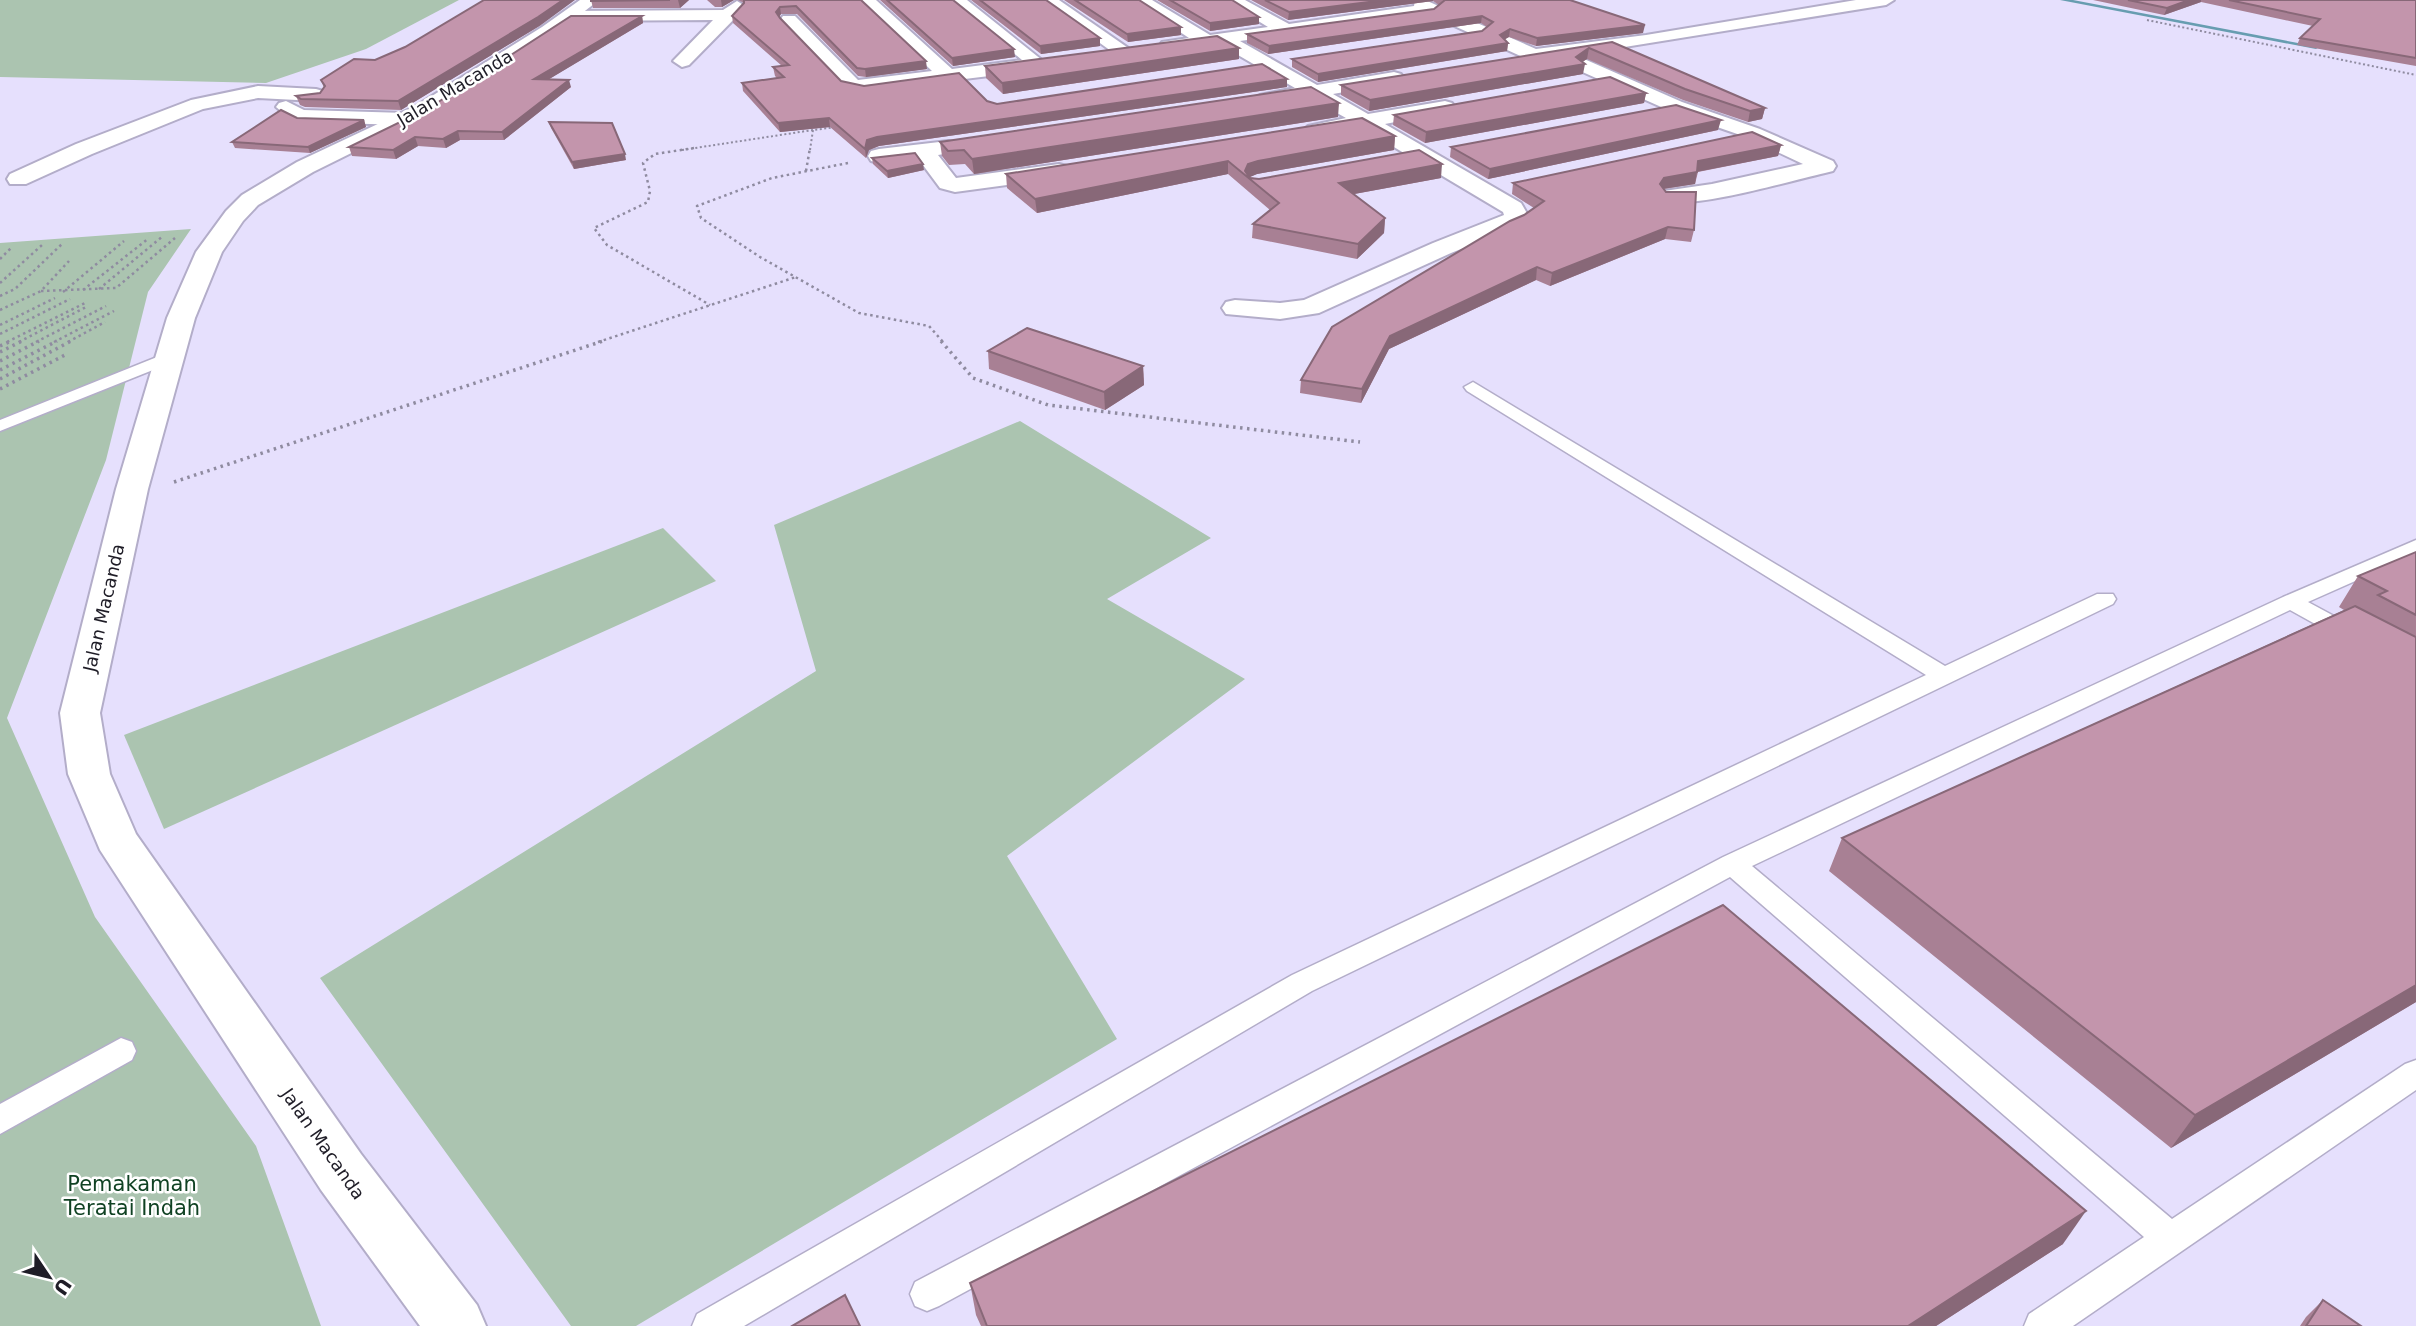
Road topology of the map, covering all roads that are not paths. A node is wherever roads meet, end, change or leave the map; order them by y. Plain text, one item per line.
1 (744, 0) edge
2 (866, 0) edge
3 (957, 0) edge
4 (1048, 0) edge
5 (1140, 0) edge
6 (1232, 0) edge
7 (1413, 0) edge
8 (1886, 0) edge
9 (1336, 6) edge
10 (580, 8) edge
11 (1433, 9) junction
12 (726, 15) junction
13 (1360, 18) junction
14 (789, 20) edge
15 (1284, 29) junction
16 (1481, 31) junction
17 (1442, 37) edge
18 (1214, 39) junction
19 (1138, 50) junction
20 (1555, 53) junction
21 (1100, 55) edge
22 (1534, 55) junction
23 (1296, 60) edge
24 (682, 61) dead end
25 (1493, 62) edge
26 (1269, 64) junction
27 (1242, 68) edge
28 (958, 75) junction
29 (1411, 75) edge
30 (1610, 78) junction
31 (1569, 85) edge
32 (982, 89) dead end
33 (1315, 91) junction
34 (1243, 103) edge
35 (1462, 104) edge
36 (1675, 106) junction
37 (1635, 114) edge
38 (406, 119) junction
39 (1367, 120) junction
40 (1299, 132) edge
41 (1754, 133) junction
42 (1713, 141) edge
43 (964, 145) edge
44 (923, 150) junction
45 (1450, 150) edge
46 (1423, 155) junction
47 (879, 156) edge
48 (1389, 161) edge
49 (1084, 167) edge
50 (18, 179) dead end
51 (1512, 184) edge
52 (1485, 190) junction
53 (1672, 196) edge
54 (1235, 308) dead end
55 (172, 356) junction
56 (1474, 387) dead end
57 (0, 426) edge
58 (2416, 546) edge
59 (2105, 599) dead end
60 (2291, 602) junction
61 (2371, 645) edge
62 (1946, 677) junction
63 (1732, 864) junction
64 (121, 1051) dead end
65 (2416, 1073) edge
66 (0, 1120) edge
67 (2171, 1239) junction
68 (927, 1294) dead end
69 (447, 1323) edge
70 (710, 1326) edge
71 (2042, 1326) edge

1 - 12 street
2 - 28 street
3 - 28 street
4 - 19 street
5 - 18 street
6 - 15 street
7 - 11 street
8 - 20 street
9 - 13 street
10 - 12 street
10 - 38 street, Jalan Macanda
11 - 13 street
11 - 16 street
12 - 24 street
13 - 15 street
14 - 28 street
15 - 18 street
16 - 17 street
16 - 22 street
18 - 19 street
18 - 26 street
19 - 21 street
20 - 22 street
20 - 30 street
22 - 25 street
23 - 26 street
26 - 27 street
26 - 33 street
28 - 32 street
29 - 33 street
30 - 31 street
30 - 36 street
33 - 34 street
33 - 39 street
35 - 39 street
36 - 37 street
36 - 41 street
38 - 50 street
38 - 55 street, Jalan Macanda
39 - 40 street
39 - 46 street
41 - 42 street
41 - 53 street
43 - 44 street
44 - 47 street
44 - 49 street
45 - 46 street
46 - 48 street
46 - 52 street
51 - 52 street
52 - 54 street
55 - 57 lane
55 - 69 street, Jalan Macanda
56 - 62 lane
58 - 60 lane
59 - 62 lane
60 - 61 lane
60 - 63 lane
62 - 70 lane
63 - 67 lane
63 - 68 lane
64 - 66 lane
65 - 67 lane
67 - 71 lane

